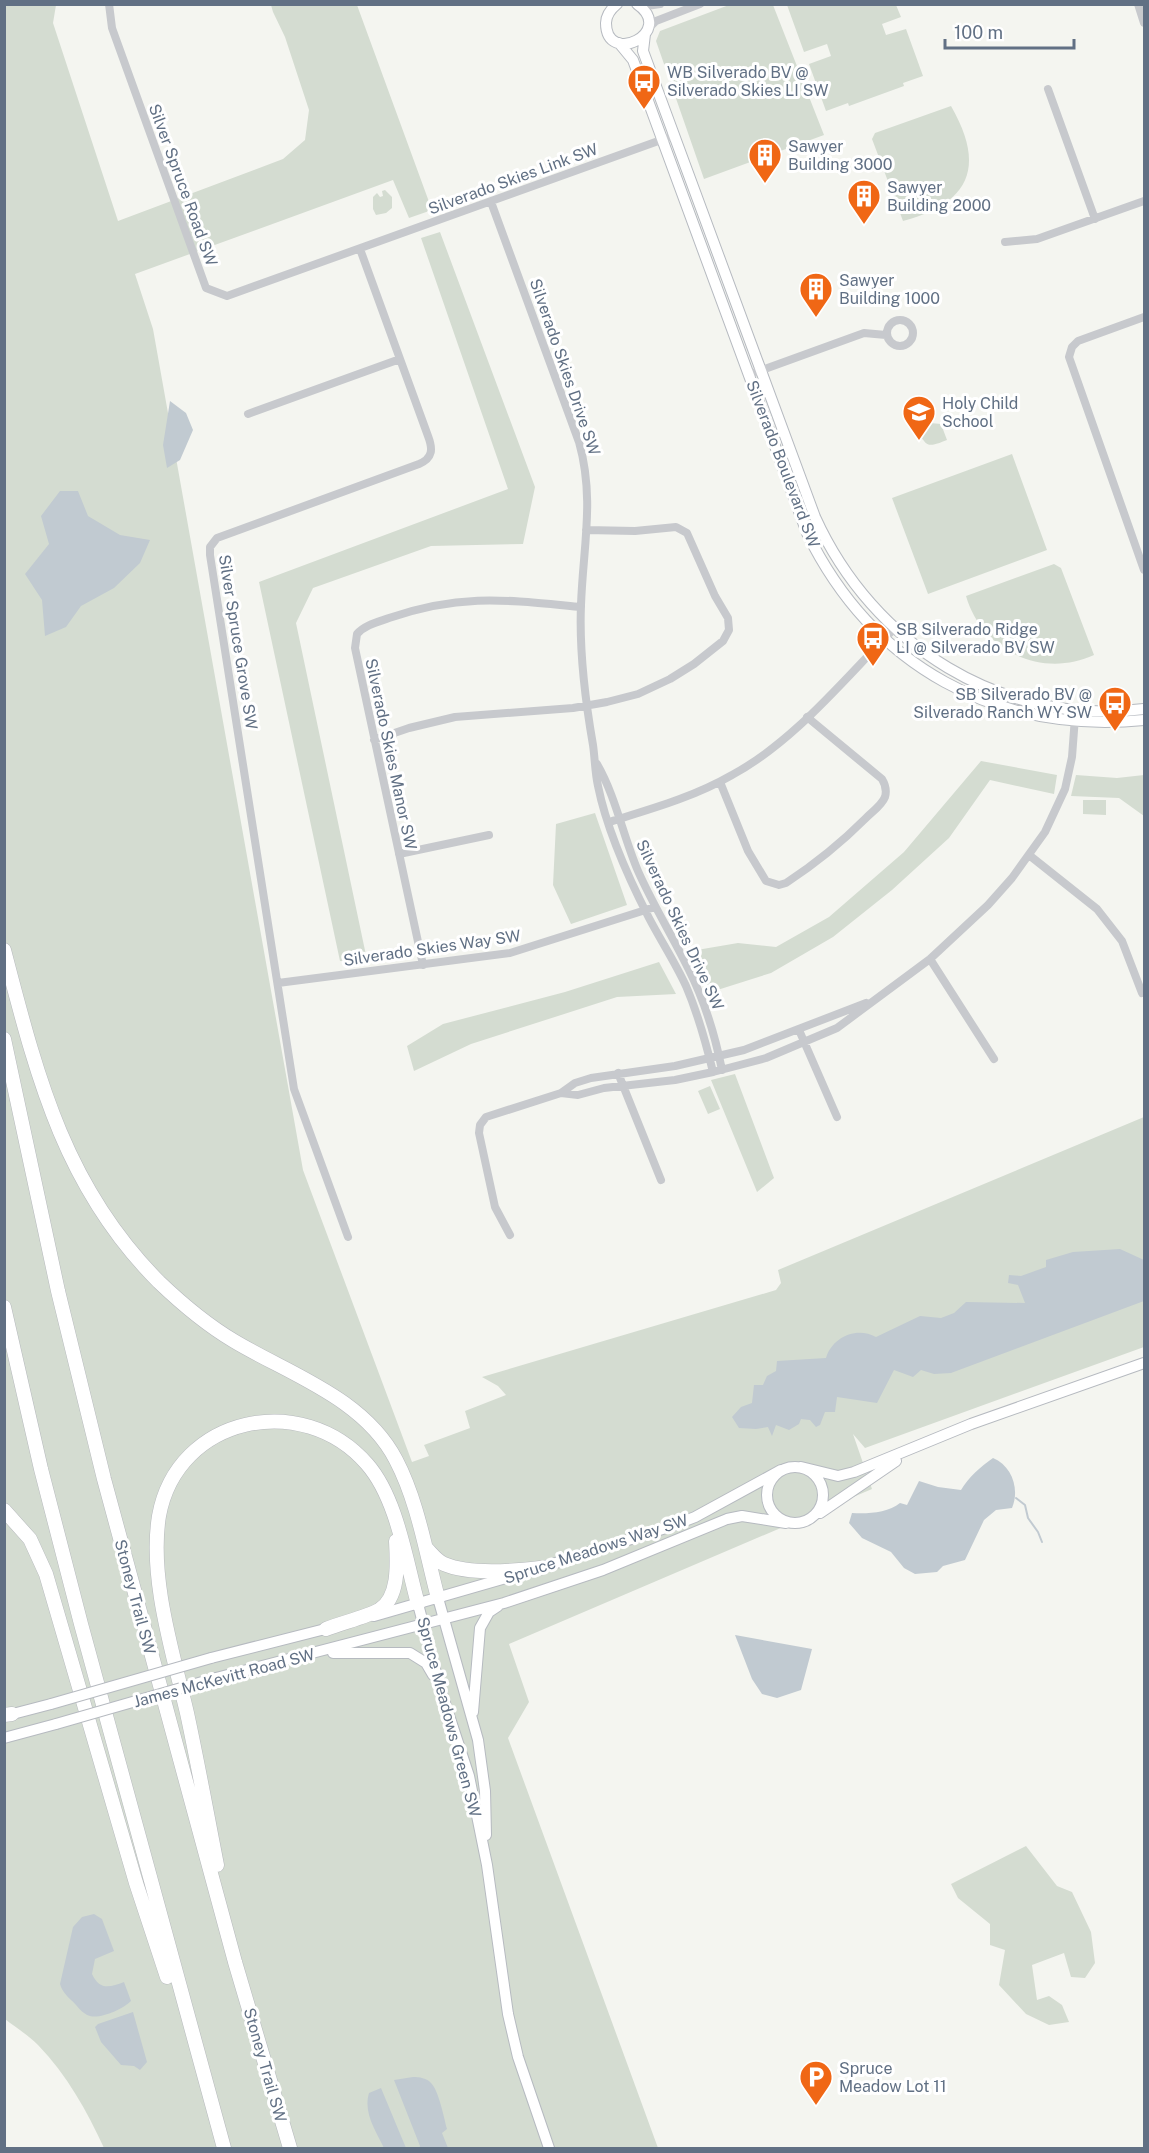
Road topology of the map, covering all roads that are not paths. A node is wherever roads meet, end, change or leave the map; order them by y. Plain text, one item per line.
1 (109, 4) edge
2 (660, 4) edge
3 (700, 4) edge
4 (1138, 4) edge
5 (638, 6) edge
6 (612, 7) edge
7 (1144, 23) edge
8 (646, 32) junction
9 (619, 43) junction
10 (1048, 89) dead end
11 (675, 135) junction
12 (662, 139) junction
13 (1144, 201) edge
14 (491, 202) junction
15 (1095, 219) junction
16 (1005, 242) dead end
17 (360, 249) junction
18 (726, 275) junction
19 (713, 279) junction
20 (1144, 317) edge
21 (886, 335) dead end
22 (400, 359) junction
23 (761, 371) junction
24 (748, 375) junction
25 (248, 414) dead end
26 (586, 530) junction
27 (1144, 570) edge
28 (580, 607) junction
29 (894, 629) junction
30 (885, 639) junction
31 (587, 707) junction
32 (1144, 709) edge
33 (1075, 716) junction
34 (807, 717) junction
35 (1144, 720) edge
36 (374, 740) junction
37 (595, 760) junction
38 (720, 782) junction
39 (618, 819) junction
40 (609, 822) junction
41 (489, 835) dead end
42 (399, 854) junction
43 (1029, 855) junction
44 (655, 907) junction
45 (645, 910) junction
46 (4, 950) edge
47 (930, 959) junction
48 (423, 964) junction
49 (278, 982) junction
50 (1143, 993) dead end
51 (873, 1001) junction
52 (798, 1030) junction
53 (4, 1039) edge
54 (804, 1043) junction
55 (720, 1056) junction
56 (710, 1059) junction
57 (994, 1059) dead end
58 (722, 1070) junction
59 (713, 1072) junction
60 (618, 1073) junction
61 (624, 1086) junction
62 (561, 1093) junction
63 (837, 1118) dead end
64 (661, 1180) dead end
65 (510, 1235) dead end
66 (348, 1237) dead end
67 (4, 1307) edge
68 (4, 1340) edge
69 (1144, 1363) edge
70 (919, 1446) junction
71 (801, 1467) junction
72 (41, 1469) junction
73 (782, 1470) junction
74 (4, 1509) edge
75 (394, 1518) junction
76 (812, 1518) junction
77 (782, 1521) junction
78 (425, 1547) junction
79 (540, 1568) junction
80 (438, 1598) junction
81 (504, 1603) junction
82 (418, 1604) junction
83 (443, 1617) junction
84 (423, 1623) junction
85 (326, 1629) junction
86 (311, 1654) junction
87 (440, 1688) junction
88 (7, 1715) edge
89 (473, 1725) junction
90 (4, 1738) edge
91 (487, 1865) junction
92 (235, 1962) junction
93 (215, 2120) junction
94 (224, 2148) edge
95 (290, 2148) edge
96 (549, 2148) edge

1 - 17 street, Silver Spruce Road SW
2 - 5 street
3 - 8 street
4 - 7 street
5 - 8 street, Silverado Boulevard SW
6 - 9 street, Silverado Boulevard SW
8 - 9 street
8 - 11 street, Silverado Boulevard SW
9 - 12 street, Silverado Boulevard SW
10 - 15 street
11 - 12 street, Silverado Skies Link SW
11 - 18 street, Silverado Boulevard SW
12 - 14 street, Silverado Skies Link SW
12 - 19 street, Silverado Boulevard SW
13 - 15 street
14 - 17 street, Silverado Skies Link SW
14 - 26 street, Silverado Skies Drive SW
15 - 16 street
17 - 22 street, Silver Spruce Grove SW
18 - 19 street
18 - 23 street, Silverado Boulevard SW
19 - 24 street, Silverado Boulevard SW
20 - 27 street
21 - 23 street
22 - 25 street
22 - 49 street, Silver Spruce Grove SW
23 - 24 street
23 - 29 street, Silverado Boulevard SW
24 - 30 street, Silverado Boulevard SW
26 - 28 street, Silverado Skies Drive SW
26 - 31 street
28 - 31 street, Silverado Skies Drive SW
28 - 36 street, Silverado Skies Manor SW
29 - 30 street
29 - 33 street, Silverado Boulevard SW
30 - 33 street, Silverado Boulevard SW
30 - 34 street
31 - 36 street
31 - 37 street, Silverado Skies Drive SW
32 - 33 street, Silverado Boulevard SW
33 - 35 street, Silverado Boulevard SW
33 - 43 street
34 - 38 street
34 - 38 street
36 - 42 street, Silverado Skies Manor SW
37 - 39 street, Silverado Skies Drive SW
37 - 40 street, Silverado Skies Drive SW
38 - 39 street
39 - 40 street
39 - 44 street, Silverado Skies Drive SW
40 - 45 street, Silverado Skies Drive SW
41 - 42 street
42 - 48 street, Silverado Skies Manor SW
43 - 47 street
43 - 50 street
44 - 45 street, Silverado Skies Way SW
44 - 55 street, Silverado Skies Drive SW
45 - 48 street, Silverado Skies Way SW
45 - 56 street, Silverado Skies Drive SW
46 - 78 highway
47 - 51 street
47 - 57 street
48 - 49 street, Silverado Skies Way SW
49 - 66 street
51 - 52 street
51 - 54 street
52 - 54 street
52 - 55 street
53 - 92 highway, Stoney Trail SW
54 - 58 street
54 - 63 street
55 - 56 street
55 - 58 street, Silverado Skies Drive SW
56 - 59 street, Silverado Skies Drive SW
56 - 60 street
58 - 59 street
59 - 61 street
60 - 61 street
60 - 62 street
61 - 62 street
61 - 64 street
62 - 65 street
67 - 72 highway
68 - 72 highway
69 - 70 street
70 - 71 street
70 - 76 street
71 - 73 street
71 - 76 street
72 - 93 highway
73 - 77 street
73 - 79 street, Spruce Meadows Way SW
74 - 93 highway
75 - 82 highway
75 - 85 highway
75 - 92 highway
76 - 77 street
77 - 81 street, Spruce Meadows Way SW
78 - 79 highway
78 - 80 highway
79 - 80 street, Spruce Meadows Way SW
80 - 82 street, James McKevitt Road SW
80 - 83 street, Spruce Meadows Green SW
81 - 83 street, Spruce Meadows Way SW
81 - 89 street
82 - 84 street, Spruce Meadows Green SW
82 - 85 street, James McKevitt Road SW
83 - 84 street, James McKevitt Road SW
83 - 89 street, Spruce Meadows Green SW
84 - 86 street, James McKevitt Road SW
84 - 87 street, Spruce Meadows Green SW
85 - 88 street, James McKevitt Road SW, bridge
86 - 87 street
86 - 90 street, James McKevitt Road SW, bridge
87 - 91 street, Spruce Meadows Green SW
89 - 91 street, Spruce Meadows Green SW
91 - 96 street, Spruce Meadows Green SW
92 - 95 highway, Stoney Trail SW
93 - 94 highway

